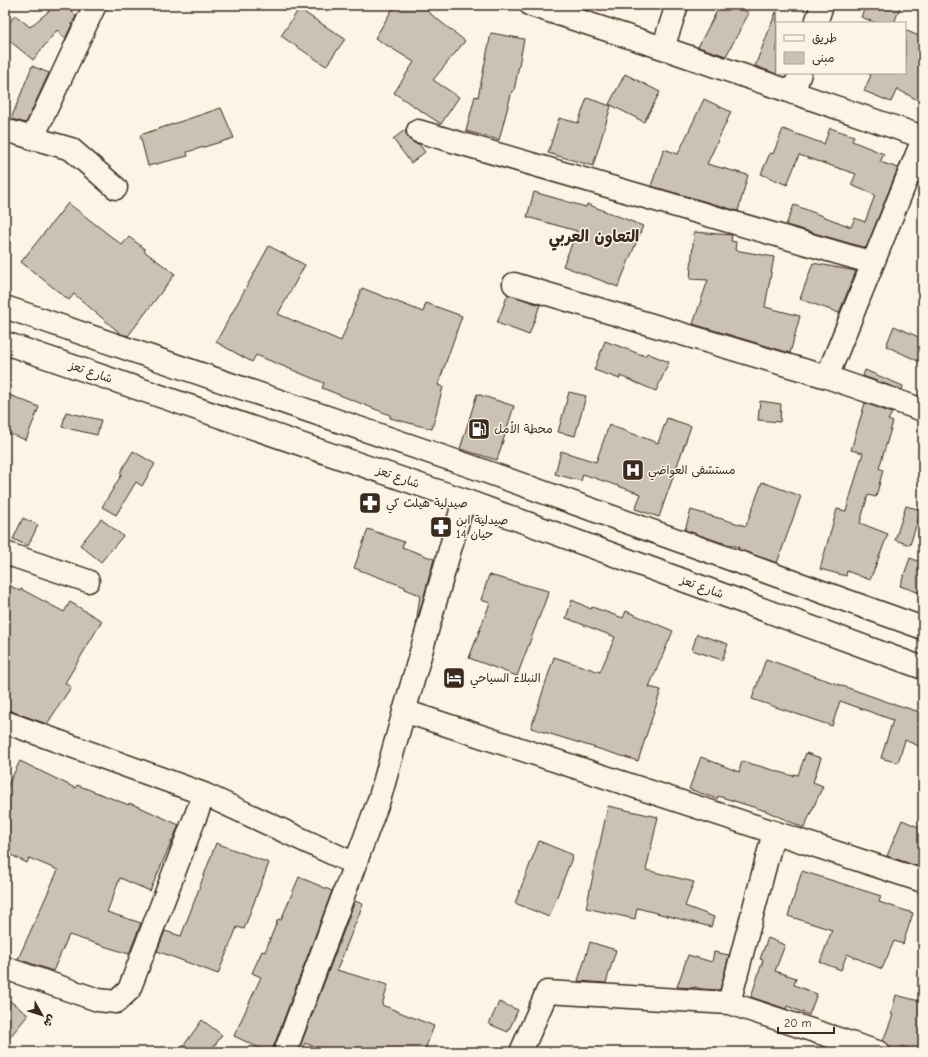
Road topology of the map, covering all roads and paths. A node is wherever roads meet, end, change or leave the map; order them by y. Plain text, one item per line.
1 (95, 5) edge
2 (531, 5) edge
3 (677, 5) edge
4 (822, 5) edge
5 (816, 22) edge
6 (663, 48) junction
7 (796, 83) edge
8 (5, 130) edge
9 (418, 131) dead end
10 (923, 138) edge
11 (32, 139) junction
12 (116, 188) dead end
13 (873, 263) junction
14 (514, 284) dead end
15 (5, 307) edge
16 (5, 343) edge
17 (827, 377) junction
18 (923, 410) edge
19 (464, 500) junction
20 (5, 553) edge
21 (88, 581) dead end
22 (923, 628) edge
23 (923, 668) edge
24 (404, 710) junction
25 (5, 723) edge
26 (204, 794) junction
27 (774, 832) junction
28 (355, 864) junction
29 (923, 881) edge
30 (5, 968) edge
31 (729, 1003) junction
32 (285, 1052) edge
33 (521, 1052) edge
34 (878, 1052) edge

1 - 11 main road
2 - 6 main road
3 - 6 main road
4 - 5 main road
6 - 7 main road
7 - 10 main road
8 - 11 main road
9 - 13 main road
10 - 13 main road
11 - 12 main road
13 - 17 main road
14 - 17 main road
15 - 22 main road
16 - 19 main road, شارع تعز
17 - 18 main road
19 - 23 main road, شارع تعز
19 - 24 main road
20 - 21 main road
24 - 27 main road
24 - 28 main road
25 - 26 main road
26 - 28 main road
26 - 30 main road
27 - 29 main road
27 - 31 main road
28 - 32 main road
31 - 33 main road
31 - 34 main road

